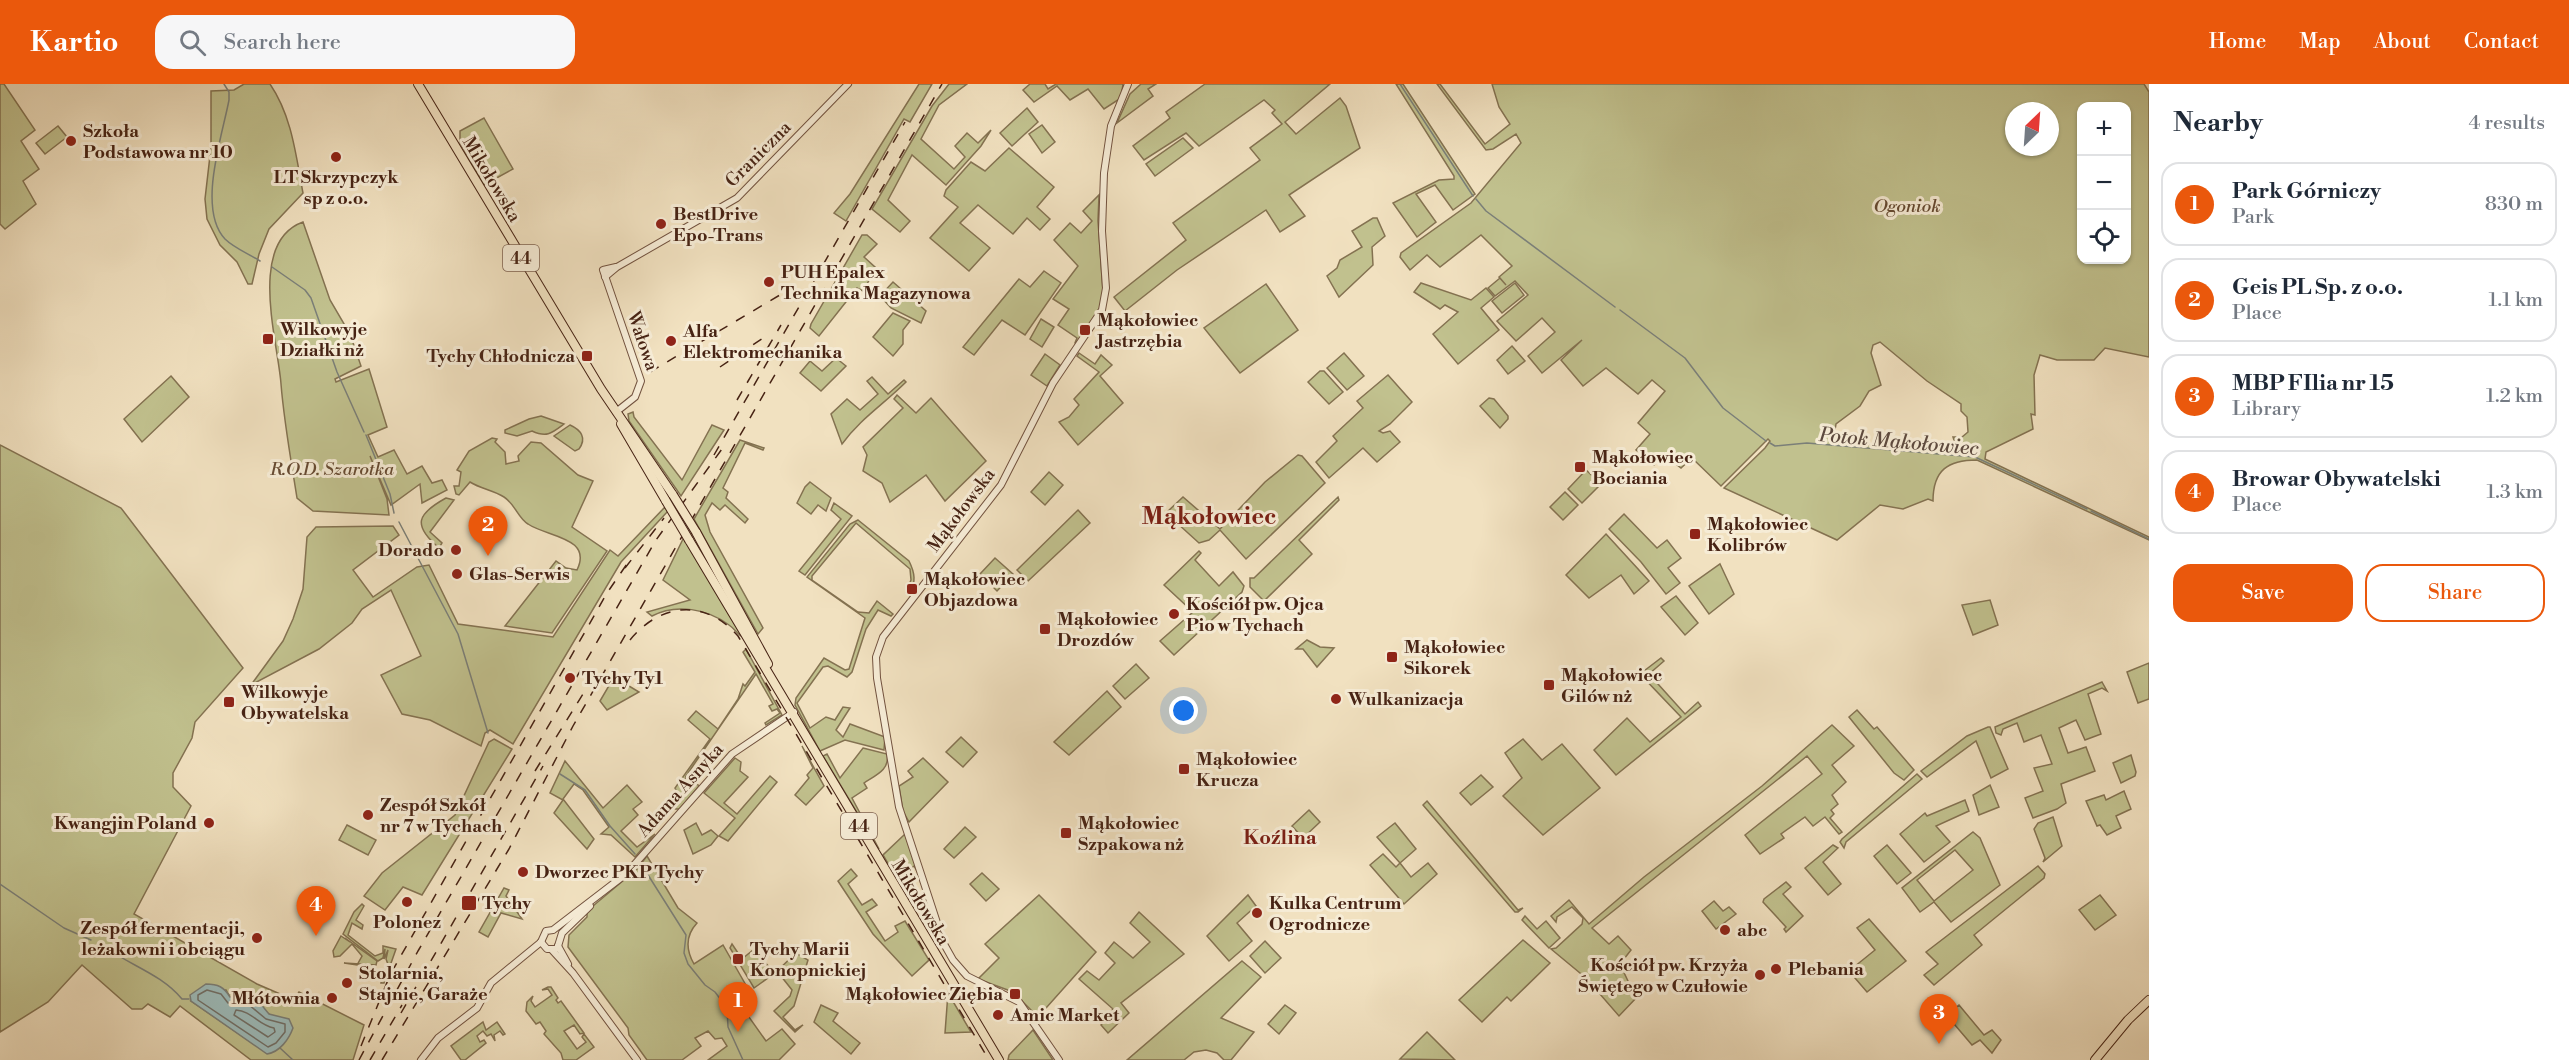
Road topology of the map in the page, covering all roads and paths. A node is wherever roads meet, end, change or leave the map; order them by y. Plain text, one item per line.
1 (418, 84) edge
2 (848, 84) edge
3 (1128, 84) edge
4 (617, 267) junction
5 (605, 277) junction
6 (616, 412) junction
7 (792, 713) junction
8 (597, 898) junction
9 (553, 930) junction
10 (560, 937) junction
11 (547, 944) junction
12 (2149, 1000) edge
13 (421, 1060) edge
14 (637, 1060) edge
15 (998, 1060) edge
16 (1059, 1060) edge
17 (2095, 1060) edge

1 - 6 main road, Mikołowska / 44
2 - 4 street, Graniczna
3 - 16 street, Mąkołowska
4 - 5 street
4 - 5 street, Wałowa
5 - 6 street, Wałowa
6 - 7 main road, Mikołowska / 44, bridge
6 - 7 main road, Mikołowska / 44, bridge
7 - 8 street, Adama Asnyka
7 - 15 main road, Mikołowska / 44
8 - 9 street, Adama Asnyka
8 - 10 street, Adama Asnyka
9 - 10 street
9 - 11 street, Adama Asnyka
10 - 11 street
11 - 13 street
11 - 14 street
12 - 17 main road

